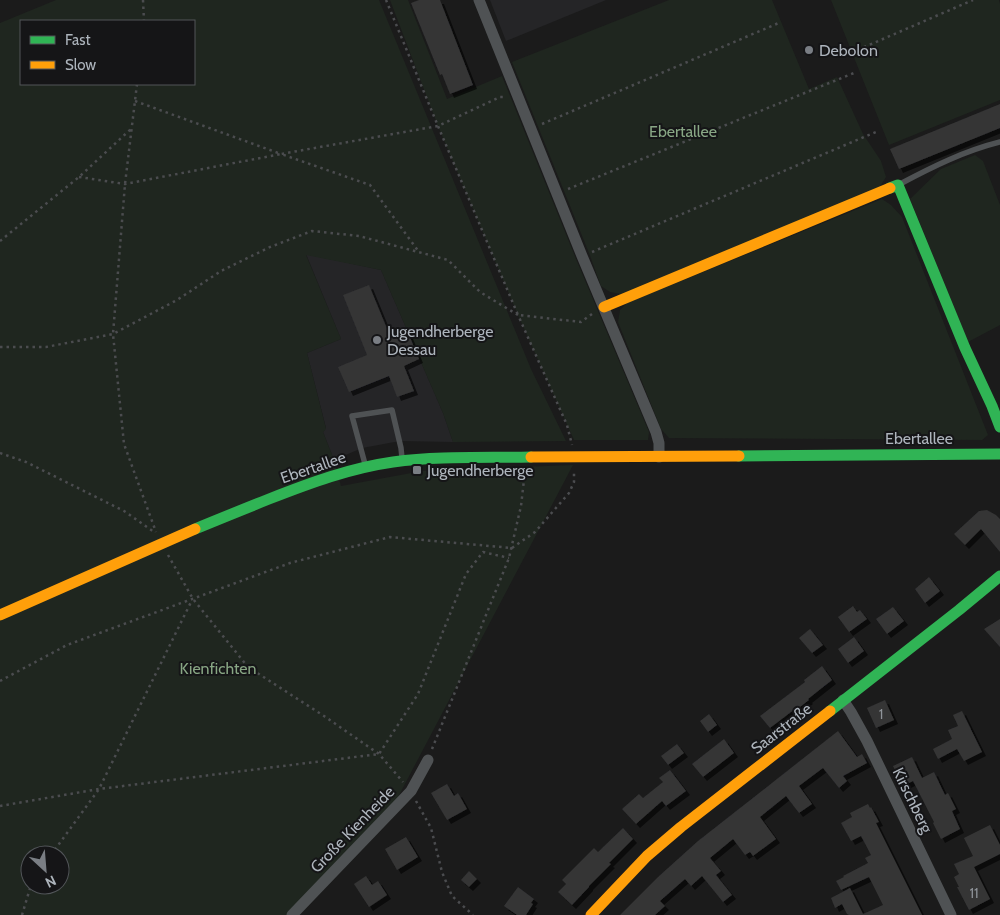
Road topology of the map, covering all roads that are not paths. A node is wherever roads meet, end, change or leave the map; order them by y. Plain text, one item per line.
1 (479, 0) edge
2 (1000, 142) edge
3 (898, 185) junction
4 (604, 307) junction
5 (1000, 428) edge
6 (1000, 454) edge
7 (659, 456) junction
8 (402, 460) junction
9 (365, 467) junction
10 (999, 580) edge
11 (0, 615) edge
12 (843, 700) junction
13 (428, 760) road end
14 (292, 915) edge
15 (591, 915) edge
16 (951, 915) edge

1 - 4 street
2 - 3 lane
3 - 4 street
3 - 5 street
4 - 7 street
6 - 7 street, Ebertallee
7 - 8 street, Ebertallee
8 - 9 street, Ebertallee
8 - 9 lane
9 - 11 street, Ebertallee
10 - 12 street, Saarstraße
12 - 15 street, Saarstraße
12 - 16 street, Kirschberg
13 - 14 street, Große Kienheide

